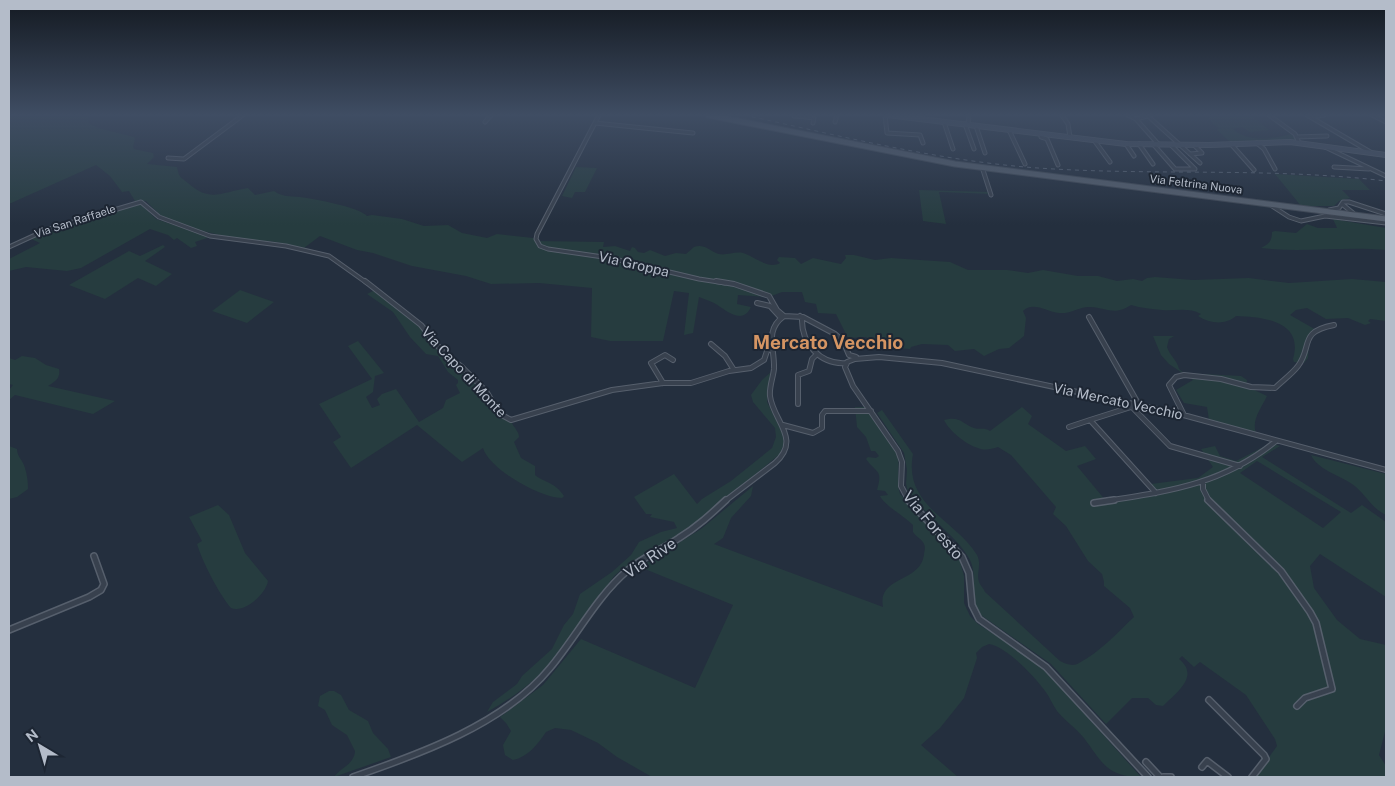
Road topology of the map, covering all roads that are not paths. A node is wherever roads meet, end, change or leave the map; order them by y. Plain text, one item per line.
1 (194, 152) edge
2 (580, 152) edge
3 (890, 152) edge
4 (1019, 152) edge
5 (1052, 152) edge
6 (1102, 152) edge
7 (1131, 152) edge
8 (1144, 152) edge
9 (1162, 152) edge
10 (1178, 152) edge
11 (1188, 152) edge
12 (1201, 152) edge
13 (1238, 152) edge
14 (1265, 152) edge
15 (1335, 152) edge
16 (1363, 152) edge
17 (1372, 153) joint
18 (1190, 154) junction
19 (1386, 155) edge
20 (1134, 156) dead end
21 (168, 158) dead end
22 (1110, 162) dead end
23 (1200, 163) dead end
24 (1025, 164) dead end
25 (1153, 164) dead end
26 (1058, 166) dead end
27 (982, 167) junction
28 (1334, 167) dead end
29 (1370, 168) junction
30 (1275, 169) dead end
31 (1254, 170) dead end
32 (1386, 176) edge
33 (991, 195) dead end
34 (144, 203) joint
35 (1262, 203) junction
36 (1342, 204) junction
37 (1292, 207) junction
38 (1312, 210) junction
39 (1283, 213) junction
40 (1386, 214) edge
41 (1361, 216) junction
42 (1386, 219) edge
43 (1386, 223) edge
44 (9, 247) edge
45 (757, 303) dead end
46 (798, 316) junction
47 (782, 317) junction
48 (1089, 317) dead end
49 (809, 319) junction
50 (801, 322) junction
51 (1334, 325) dead end
52 (711, 344) dead end
53 (771, 349) junction
54 (848, 352) junction
55 (816, 355) junction
56 (860, 358) junction
57 (673, 360) dead end
58 (844, 364) junction
59 (734, 370) junction
60 (663, 383) junction
61 (798, 404) dead end
62 (1130, 405) junction
63 (1139, 405) junction
64 (871, 411) junction
65 (1184, 415) junction
66 (1090, 420) junction
67 (783, 425) junction
68 (1069, 427) dead end
69 (1276, 441) junction
70 (1240, 466) junction
71 (1386, 470) edge
72 (1203, 482) junction
73 (1156, 493) junction
74 (1094, 504) dead end
75 (94, 556) dead end
76 (9, 630) edge
77 (1209, 700) dead end
78 (1297, 706) dead end
79 (1146, 762) dead end
80 (1202, 767) dead end
81 (353, 777) edge
82 (1148, 777) edge
83 (1162, 777) edge
84 (1172, 777) edge
85 (1228, 777) edge
86 (1252, 777) edge

1 - 21 street
2 - 47 street, Via Groppa
3 - 27 main road, Via Feltrina Nuova
4 - 24 street
5 - 26 street
6 - 22 street
7 - 20 street
8 - 25 street
9 - 10 street
11 - 18 street
12 - 18 street
13 - 31 street
14 - 30 street
15 - 29 street
16 - 17 main road
17 - 19 main road
18 - 23 street
27 - 33 street
27 - 35 main road, Via Feltrina Nuova
28 - 29 street
29 - 32 street
34 - 44 street, Via San Raffaele
34 - 60 street, Via Capo di Monte
35 - 37 main road, Via Feltrina Nuova
35 - 39 street
36 - 38 street
36 - 40 street
36 - 41 street
37 - 38 main road, Via Feltrina Nuova
37 - 39 street
38 - 41 main road, Via Feltrina Nuova
39 - 43 street
41 - 42 main road, Via Feltrina Nuova
45 - 47 street
46 - 47 street
46 - 49 street
46 - 50 street
47 - 53 street, Via Rive
48 - 63 street
49 - 50 street
49 - 54 street
50 - 55 street
51 - 65 street
52 - 59 street
53 - 59 street, Via Capo di Monte
53 - 67 street, Via Rive
54 - 56 street
54 - 58 street
55 - 58 street
55 - 61 street
56 - 58 street, Via Mercato Vecchio
56 - 62 street, Via Mercato Vecchio
57 - 60 street
58 - 64 street, Via Foresto
59 - 60 street, Via Capo di Monte
62 - 63 street, Via Mercato Vecchio
62 - 66 street
62 - 70 street
63 - 65 street, Via Mercato Vecchio
64 - 67 street
64 - 82 street, Via Foresto
65 - 69 street, Via Mercato Vecchio
66 - 68 street
66 - 73 street
67 - 81 street, Via Rive
69 - 70 street
69 - 71 street, Via Mercato Vecchio
70 - 72 street
72 - 73 street
72 - 78 street
73 - 74 street
75 - 76 street
77 - 86 street
79 - 83 street
80 - 85 street
83 - 84 street

